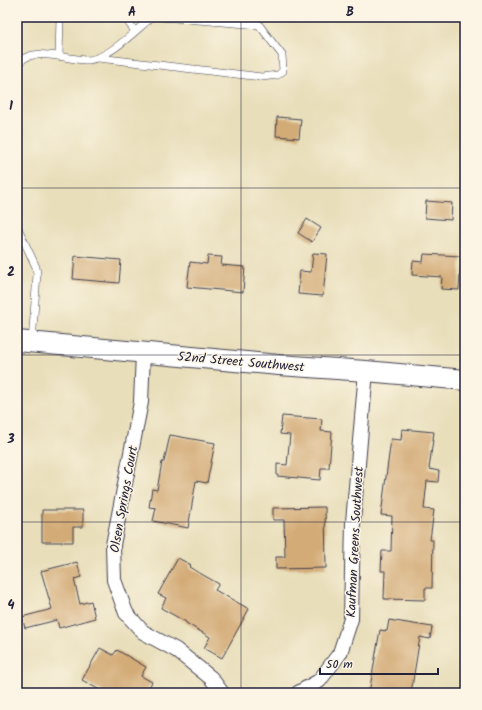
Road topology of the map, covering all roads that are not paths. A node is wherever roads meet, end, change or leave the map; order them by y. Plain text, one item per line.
1 (60, 17) edge
2 (124, 17) edge
3 (152, 17) edge
4 (161, 17) edge
5 (253, 17) edge
6 (259, 25) junction
7 (136, 30) junction
8 (59, 56) junction
9 (98, 58) junction
10 (17, 67) edge
11 (17, 226) edge
12 (24, 342) edge
13 (143, 353) junction
14 (366, 371) junction
15 (465, 380) edge
16 (222, 693) edge
17 (298, 693) edge

1 - 8 lane
2 - 7 lane
3 - 7 lane
4 - 6 lane
5 - 6 lane
6 - 9 lane
7 - 9 lane
8 - 9 lane
8 - 10 lane
11 - 12 lane
12 - 13 street, 52nd Street Southwest
13 - 14 street, 52nd Street Southwest
13 - 16 street, Olsen Springs Court
14 - 15 street, 52nd Street Southwest
14 - 17 street, Kaufman Greens Southwest

